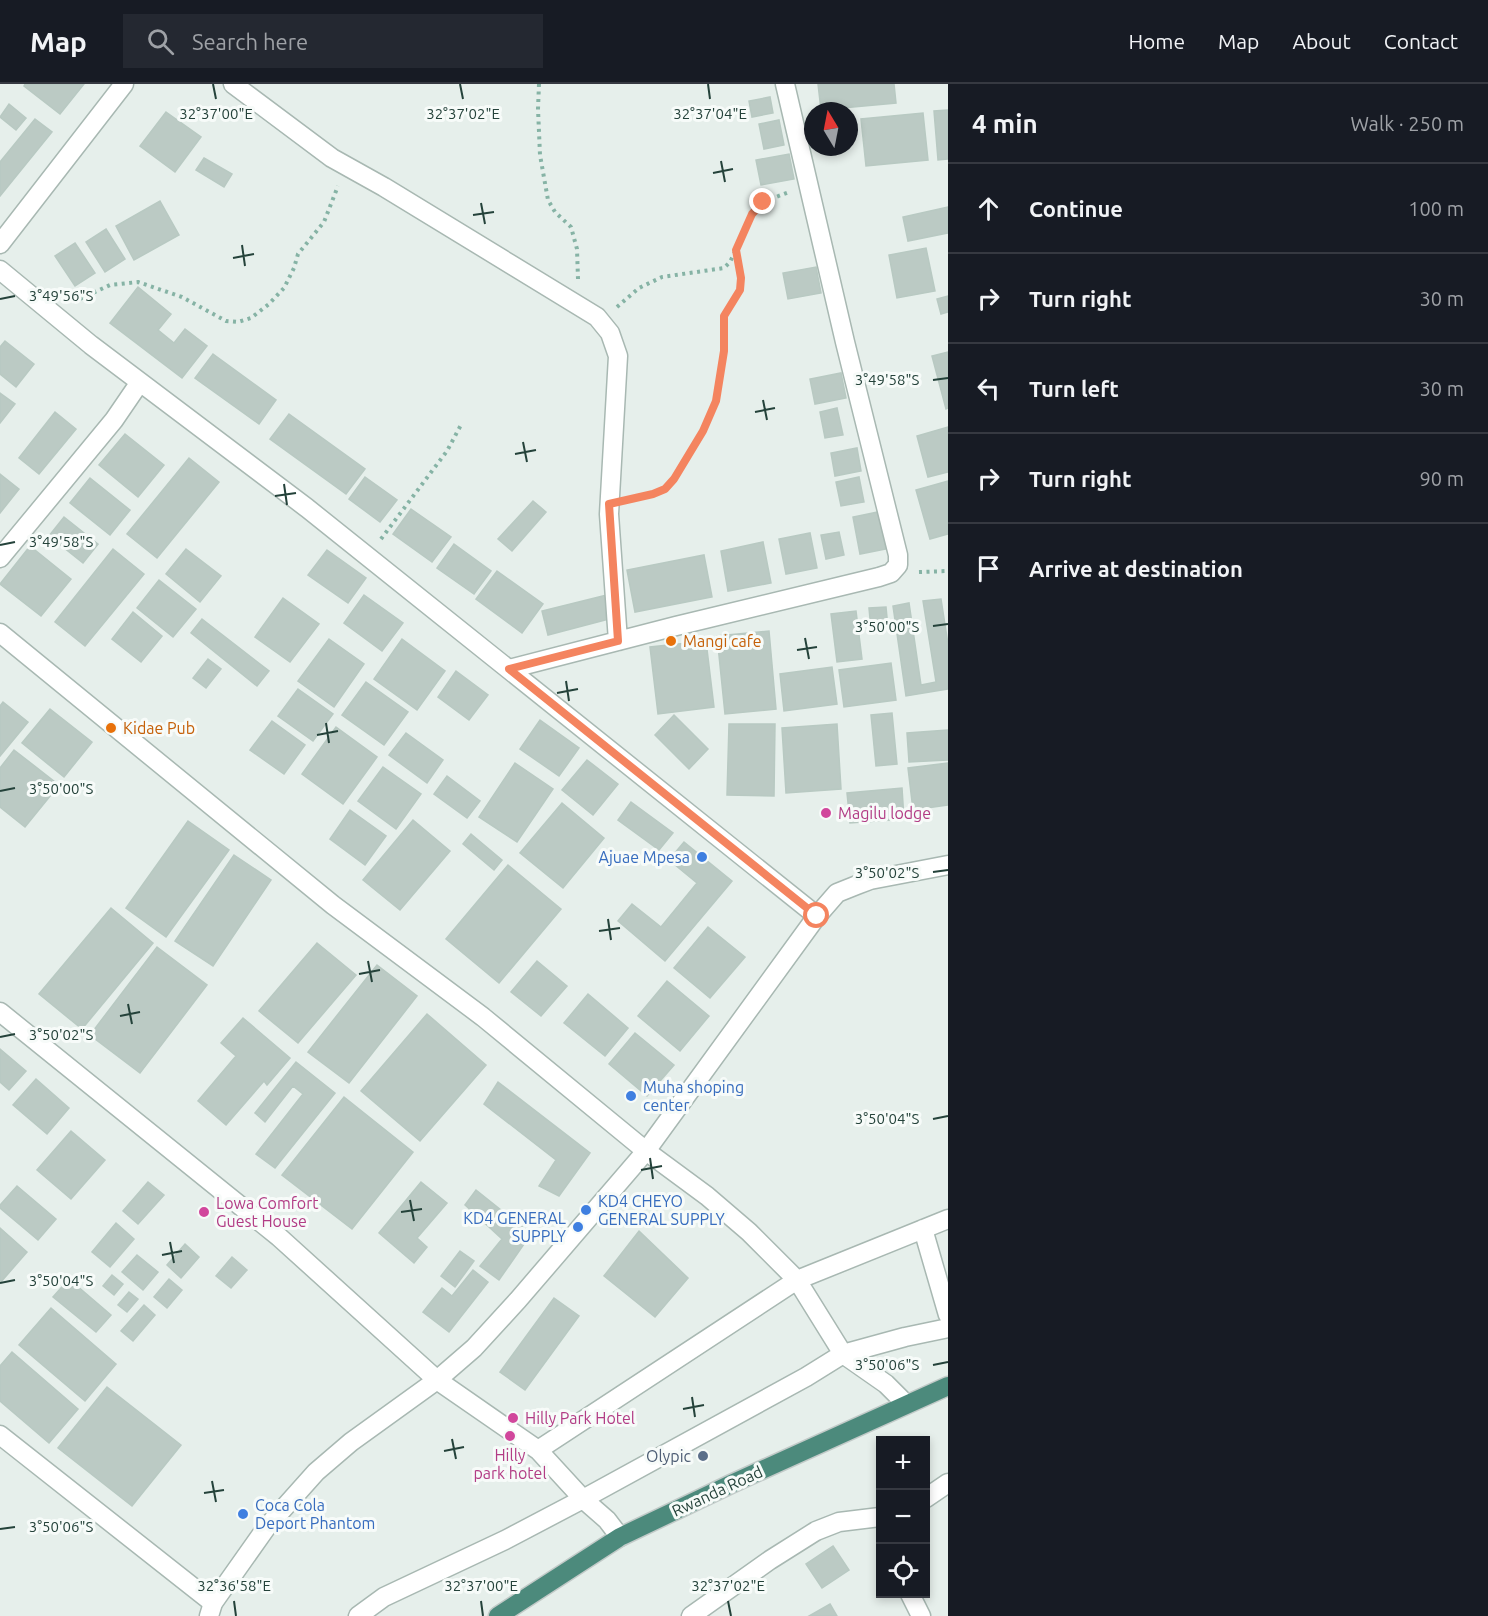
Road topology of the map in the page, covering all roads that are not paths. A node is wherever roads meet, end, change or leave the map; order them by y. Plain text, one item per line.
1 (124, 84) edge
2 (233, 84) edge
3 (785, 84) edge
4 (0, 244) edge
5 (0, 270) edge
6 (140, 382) junction
7 (0, 558) edge
8 (0, 633) edge
9 (618, 641) junction
10 (509, 669) junction
11 (948, 865) edge
12 (817, 916) junction
13 (0, 1012) edge
14 (646, 1151) junction
15 (948, 1219) edge
16 (923, 1229) junction
17 (798, 1280) junction
18 (948, 1315) edge
19 (948, 1328) edge
20 (843, 1354) junction
21 (437, 1380) junction
22 (948, 1386) edge
23 (906, 1404) junction
24 (0, 1435) edge
25 (538, 1450) junction
26 (948, 1483) edge
27 (930, 1495) edge
28 (583, 1499) junction
29 (876, 1522) edge
30 (620, 1537) junction
31 (912, 1598) edge
32 (211, 1609) edge
33 (358, 1616) edge
34 (498, 1616) edge
35 (691, 1616) edge
36 (921, 1616) edge

1 - 4 street
2 - 9 street
3 - 9 street
5 - 6 street
6 - 7 street
6 - 10 street
8 - 14 street
9 - 10 street
10 - 12 street
11 - 12 street
12 - 14 street
13 - 21 street
14 - 17 street
14 - 21 street
15 - 16 street
16 - 17 street
16 - 18 street
17 - 20 street
17 - 25 street
19 - 20 street
20 - 23 street
20 - 28 street
21 - 25 street
21 - 32 street
22 - 23 highway, Rwanda Road
23 - 30 highway, Rwanda Road
24 - 32 street
25 - 28 street
26 - 27 street
28 - 30 street
28 - 33 street
29 - 35 street
30 - 34 highway, Rwanda Road
31 - 36 street

